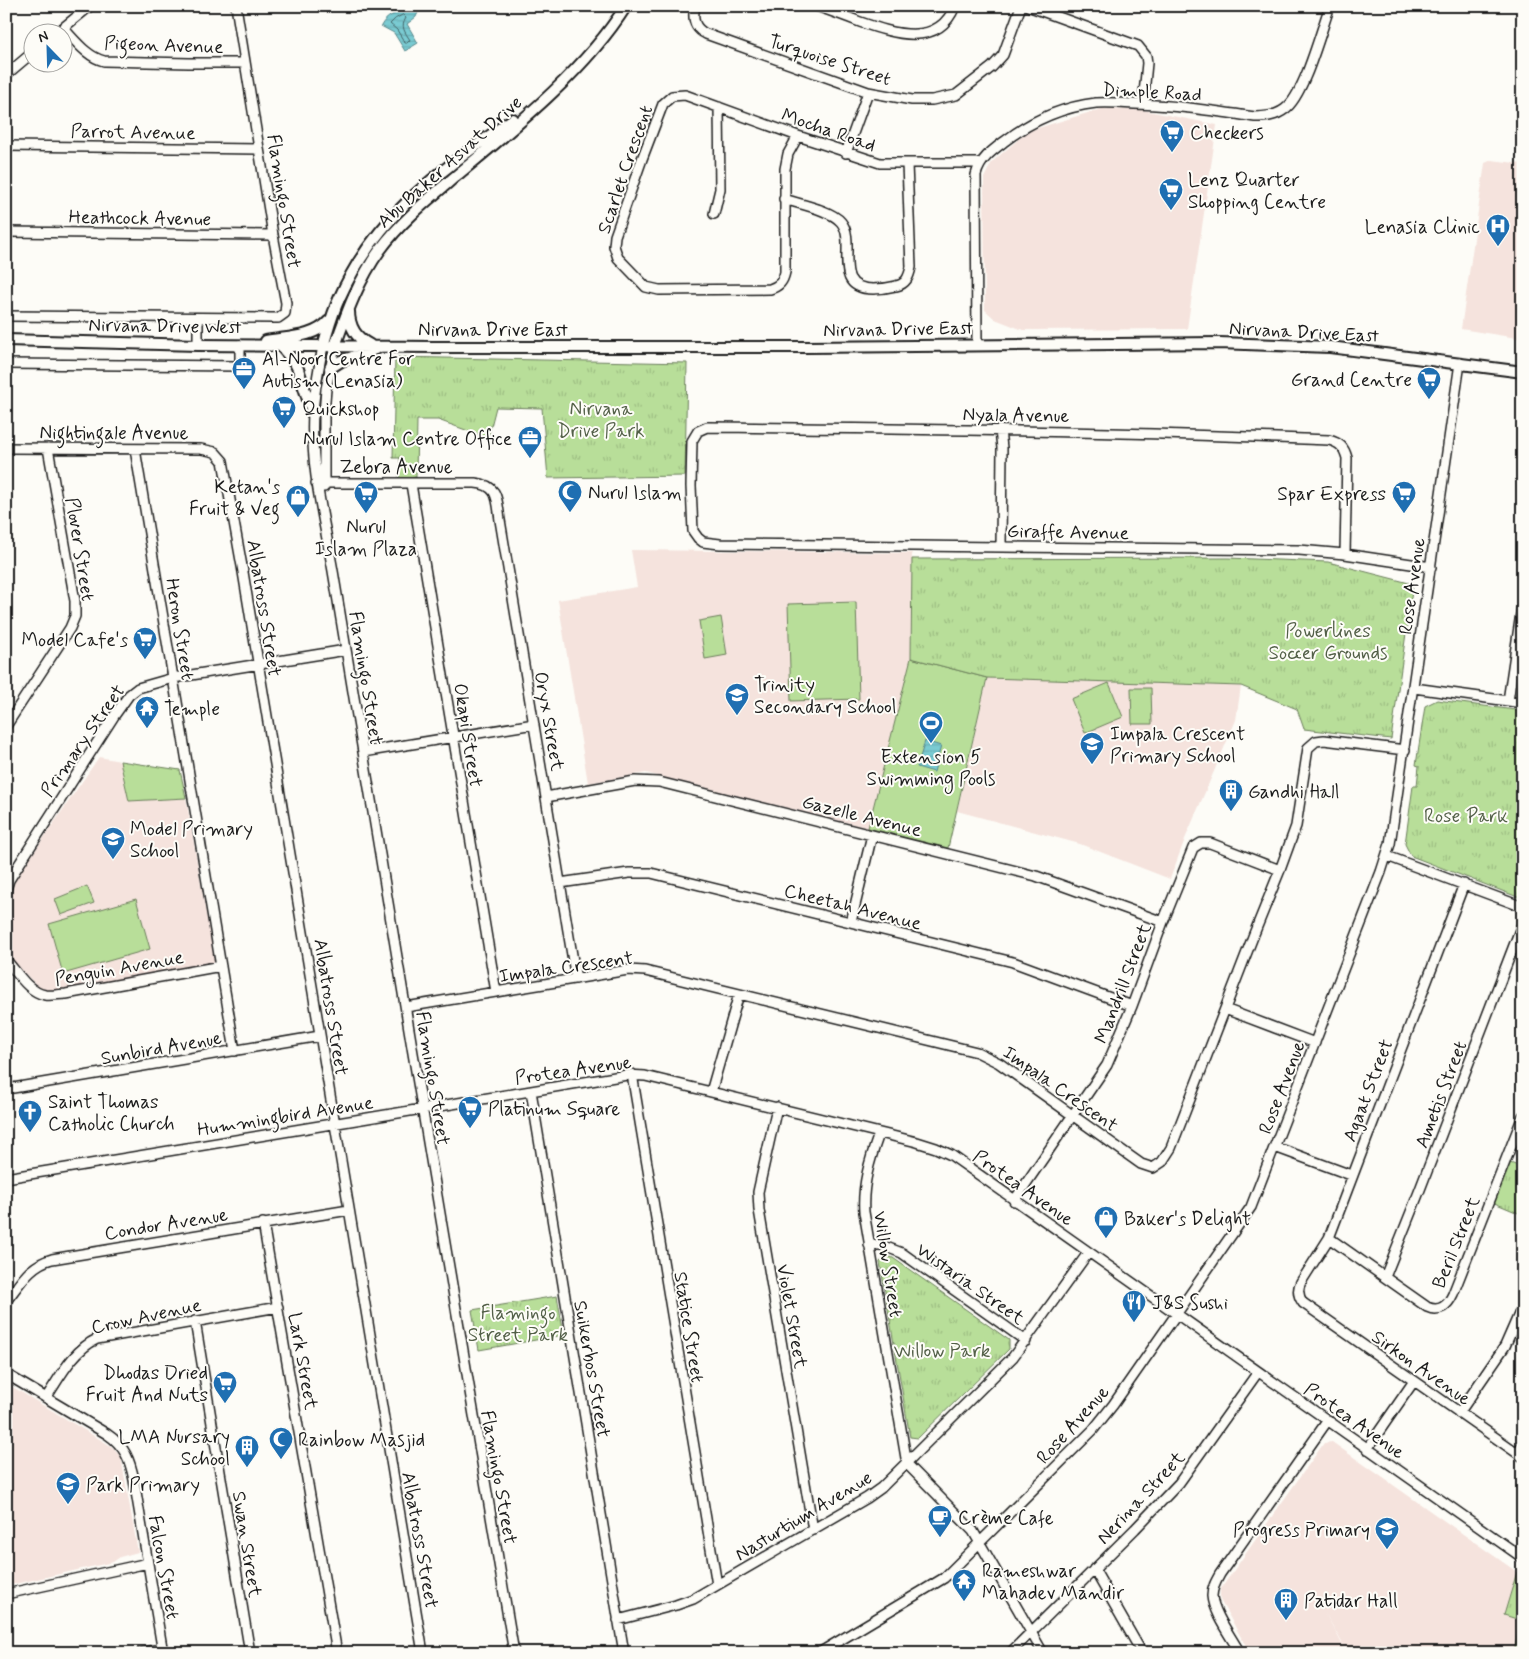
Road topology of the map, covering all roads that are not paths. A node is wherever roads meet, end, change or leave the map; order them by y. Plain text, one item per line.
1 (90, 6) edge
2 (236, 6) edge
3 (626, 6) edge
4 (696, 6) edge
5 (816, 6) edge
6 (954, 6) edge
7 (1020, 6) edge
8 (1028, 6) edge
9 (1330, 6) edge
10 (71, 22) edge
11 (72, 39) edge
12 (22, 61) edge
13 (246, 63) junction
14 (6, 75) edge
15 (555, 89) junction
16 (868, 92) junction
17 (672, 96) joint
18 (1144, 104) junction
19 (719, 107) junction
20 (798, 136) junction
21 (6, 146) edge
22 (259, 149) junction
23 (846, 153) junction
24 (980, 163) junction
25 (907, 164) junction
26 (784, 199) junction
27 (714, 214) dead end
28 (6, 232) edge
29 (273, 235) junction
30 (349, 305) junction
31 (6, 316) edge
32 (198, 318) junction
33 (332, 318) junction
34 (6, 340) edge
35 (198, 345) junction
36 (246, 345) junction
37 (978, 345) junction
38 (280, 346) junction
39 (323, 346) junction
40 (335, 346) junction
41 (377, 346) junction
42 (1460, 363) junction
43 (6, 364) edge
44 (330, 368) junction
45 (1523, 372) edge
46 (313, 415) junction
47 (1000, 430) junction
48 (6, 448) edge
49 (48, 448) junction
50 (135, 449) junction
51 (220, 457) joint
52 (320, 482) junction
53 (476, 483) joint
54 (411, 484) junction
55 (703, 542) joint
56 (1001, 546) junction
57 (1345, 554) junction
58 (1431, 567) junction
59 (1523, 600) edge
60 (1521, 620) edge
61 (346, 650) junction
62 (258, 664) junction
63 (173, 678) junction
64 (1414, 688) junction
65 (1508, 701) junction
66 (1523, 703) edge
67 (534, 724) junction
68 (6, 726) edge
69 (453, 738) junction
70 (1405, 750) junction
71 (363, 752) junction
72 (546, 797) junction
73 (872, 835) junction
74 (1386, 856) junction
75 (1280, 870) junction
76 (560, 883) junction
77 (1464, 884) junction
78 (6, 889) edge
79 (1523, 907) edge
80 (851, 922) junction
81 (1163, 922) junction
82 (1523, 922) edge
83 (6, 960) edge
84 (221, 966) junction
85 (576, 979) junction
86 (496, 992) junction
87 (739, 994) junction
88 (1132, 1006) junction
89 (406, 1007) junction
90 (1225, 1010) junction
91 (320, 1036) junction
92 (1315, 1043) junction
93 (235, 1051) junction
94 (632, 1074) junction
95 (6, 1087) edge
96 (531, 1090) junction
97 (711, 1092) junction
98 (777, 1107) junction
99 (422, 1110) junction
100 (1073, 1116) junction
101 (1523, 1116) edge
102 (335, 1124) junction
103 (879, 1134) junction
104 (1276, 1147) junction
105 (1351, 1175) junction
106 (6, 1178) edge
107 (1014, 1201) junction
108 (349, 1210) junction
109 (263, 1223) junction
110 (1329, 1238) junction
111 (869, 1244) junction
112 (1088, 1253) junction
113 (1384, 1277) junction
114 (6, 1301) edge
115 (1303, 1303) joint
116 (1523, 1305) edge
117 (278, 1306) junction
118 (1176, 1315) junction
119 (195, 1321) junction
120 (1026, 1341) junction
121 (1258, 1372) junction
122 (6, 1374) edge
123 (1414, 1381) junction
124 (46, 1398) junction
125 (1459, 1412) junction
126 (1328, 1420) junction
127 (1523, 1444) edge
128 (1367, 1449) junction
129 (1520, 1455) edge
130 (907, 1464) junction
131 (813, 1530) junction
132 (981, 1542) junction
133 (1523, 1558) edge
134 (148, 1563) junction
135 (1094, 1569) junction
136 (717, 1585) junction
137 (6, 1594) edge
138 (618, 1620) junction
139 (1031, 1632) junction
140 (835, 1644) junction
141 (162, 1650) edge
142 (141, 1653) edge
143 (250, 1653) edge
144 (337, 1653) edge
145 (423, 1653) edge
146 (514, 1653) edge
147 (624, 1653) edge
148 (819, 1653) edge
149 (840, 1653) edge
150 (1010, 1653) edge
151 (1043, 1653) edge
152 (1142, 1653) edge
153 (1240, 1653) edge

1 - 10 street
2 - 13 street, Flamingo Street
3 - 15 main road, Abu Baker Asvat Drive
4 - 16 street, Turquoise Street
5 - 6 street
7 - 16 street, Turquoise Street
8 - 18 street
9 - 18 street, Dimple Road
11 - 13 street, Pigeon Avenue
12 - 14 street
13 - 22 street, Flamingo Street
15 - 30 main road, Abu Baker Asvat Drive
15 - 33 main road, Abu Baker Asvat Drive
16 - 23 street
17 - 19 street, Mocha Road
17 - 26 street, Scarlet Crescent
18 - 24 street, Dimple Road
19 - 20 street, Mocha Road
19 - 27 street
20 - 23 street, Mocha Road
20 - 26 street, Scarlet Crescent
21 - 22 street, Parrot Avenue
22 - 29 street, Flamingo Street
23 - 25 street, Mocha Road
24 - 25 street, Mocha Road
24 - 37 street
25 - 26 street
28 - 29 street, Heathcock Avenue
29 - 32 street, Flamingo Street
30 - 40 main road, Abu Baker Asvat Drive
30 - 41 main road
31 - 32 street
32 - 35 street
33 - 36 main road
33 - 39 main road, Abu Baker Asvat Drive
34 - 35 main road, Nirvana Drive West
35 - 36 main road, Nirvana Drive West
36 - 38 main road, Nirvana Drive West
36 - 43 street
37 - 41 main road, Nirvana Drive East
37 - 42 main road, Nirvana Drive East
38 - 39 main road, Nirvana Drive West
38 - 46 main road
39 - 40 main road, Nirvana Drive West
39 - 46 street, Flamingo Street
40 - 41 main road, Nirvana Drive East
40 - 44 street, Flamingo Street
41 - 44 main road
42 - 45 main road, Nirvana Drive East
42 - 58 street, Rose Avenue
44 - 52 street, Flamingo Street
46 - 52 street, Flamingo Street
47 - 55 street, Nyala Avenue
47 - 56 street
47 - 57 street, Nyala Avenue
48 - 49 street, Nightingale Avenue
49 - 50 street, Nightingale Avenue
49 - 68 street, Plover Street
50 - 51 street, Nightingale Avenue
50 - 63 street, Heron Street
51 - 62 street, Albatross Street
52 - 54 street, Zebra Avenue
52 - 61 street, Flamingo Street
53 - 54 street, Zebra Avenue
53 - 67 street, Oryx Street
54 - 69 street, Okapi Street
55 - 56 street, Giraffe Avenue
56 - 57 street, Giraffe Avenue
57 - 58 street, Giraffe Avenue
58 - 64 street, Rose Avenue
59 - 60 street
60 - 65 street
61 - 62 street, Primary Street
61 - 71 street, Flamingo Street
62 - 63 street, Primary Street
62 - 91 street, Albatross Street
63 - 78 street, Primary Street
63 - 84 street, Heron Street
64 - 65 street
64 - 70 street, Rose Avenue
65 - 66 street
67 - 69 street
67 - 72 street, Oryx Street
69 - 71 street
69 - 86 street, Okapi Street
70 - 74 street, Rose Avenue
70 - 75 street, Impala Crescent
71 - 89 street, Flamingo Street
72 - 73 street, Gazelle Avenue
72 - 76 street, Oryx Street
73 - 80 street
73 - 81 street, Gazelle Avenue
74 - 77 street
74 - 92 street, Rose Avenue
75 - 81 street, Mandrill Street
75 - 90 street, Impala Crescent
76 - 80 street, Cheetah Avenue
76 - 85 street, Oryx Street
77 - 79 street
77 - 105 street, Agaat Street
80 - 88 street, Cheetah Avenue
81 - 88 street, Mandrill Street
82 - 113 street, Ametis Street
83 - 84 street, Penguin Avenue
84 - 93 street, Heron Street
85 - 86 street, Impala Crescent
85 - 87 street, Impala Crescent
86 - 89 street, Impala Crescent
87 - 97 street
87 - 100 street, Impala Crescent
88 - 100 street, Mandrill Street
89 - 99 street, Flamingo Street
90 - 92 street
90 - 100 street, Impala Crescent
91 - 93 street, Sunbird Avenue
91 - 102 street, Albatross Street
92 - 104 street, Rose Avenue
93 - 95 street, Sunbird Avenue
94 - 96 street, Protea Avenue
94 - 97 street, Protea Avenue
94 - 136 street, Statice Street
96 - 99 street, Protea Avenue
96 - 138 street, Suikerbos Street
97 - 98 street, Protea Avenue
98 - 103 street, Protea Avenue
98 - 131 street, Violet Street
99 - 102 street, Hummingbird Avenue
99 - 146 street, Flamingo Street
100 - 107 street, Mandrill Street
101 - 113 street, Beril Street
102 - 106 street, Hummingbird Avenue
102 - 108 street, Albatross Street
103 - 107 street, Protea Avenue
103 - 111 street, Willow Street
104 - 105 street
104 - 118 street, Rose Avenue
105 - 110 street, Agaat Street
107 - 112 street, Protea Avenue
108 - 109 street, Condor Avenue
108 - 145 street, Albatross Street
109 - 114 street, Condor Avenue
109 - 117 street, Lark Street
110 - 113 street, Beril Street
110 - 115 street, Agaat Street
111 - 120 street, Wistaria Street
111 - 130 street, Willow Street
112 - 118 street, Protea Avenue
112 - 120 street, Nasturtium Avenue
115 - 123 street, Sirkon Avenue
116 - 125 street
117 - 119 street, Crow Avenue
117 - 144 street, Lark Street
118 - 121 street, Protea Avenue
118 - 132 street, Rose Avenue
119 - 124 street, Crow Avenue
119 - 143 street, Swan Street
120 - 130 street, Nasturtium Avenue
121 - 126 street, Protea Avenue
121 - 135 street, Nerina Street
122 - 124 street, Falcon Street
123 - 125 street, Sirkon Avenue
123 - 128 street
124 - 134 street, Falcon Street
125 - 129 street, Sirkon Avenue
126 - 128 street, Protea Avenue
126 - 153 street
127 - 129 street
128 - 133 street, Protea Avenue
130 - 131 street, Nasturtium Avenue
130 - 132 street
131 - 136 street, Nasturtium Avenue
132 - 139 street
132 - 140 street, Rose Avenue
134 - 137 street
134 - 141 street, Falcon Street
135 - 139 street, Nerina Street
135 - 152 street
136 - 138 street, Nasturtium Avenue
138 - 147 street, Suikerbos Street
139 - 150 street, Nerina Street
139 - 151 street
140 - 148 street, Rose Avenue
140 - 149 street
141 - 142 street

